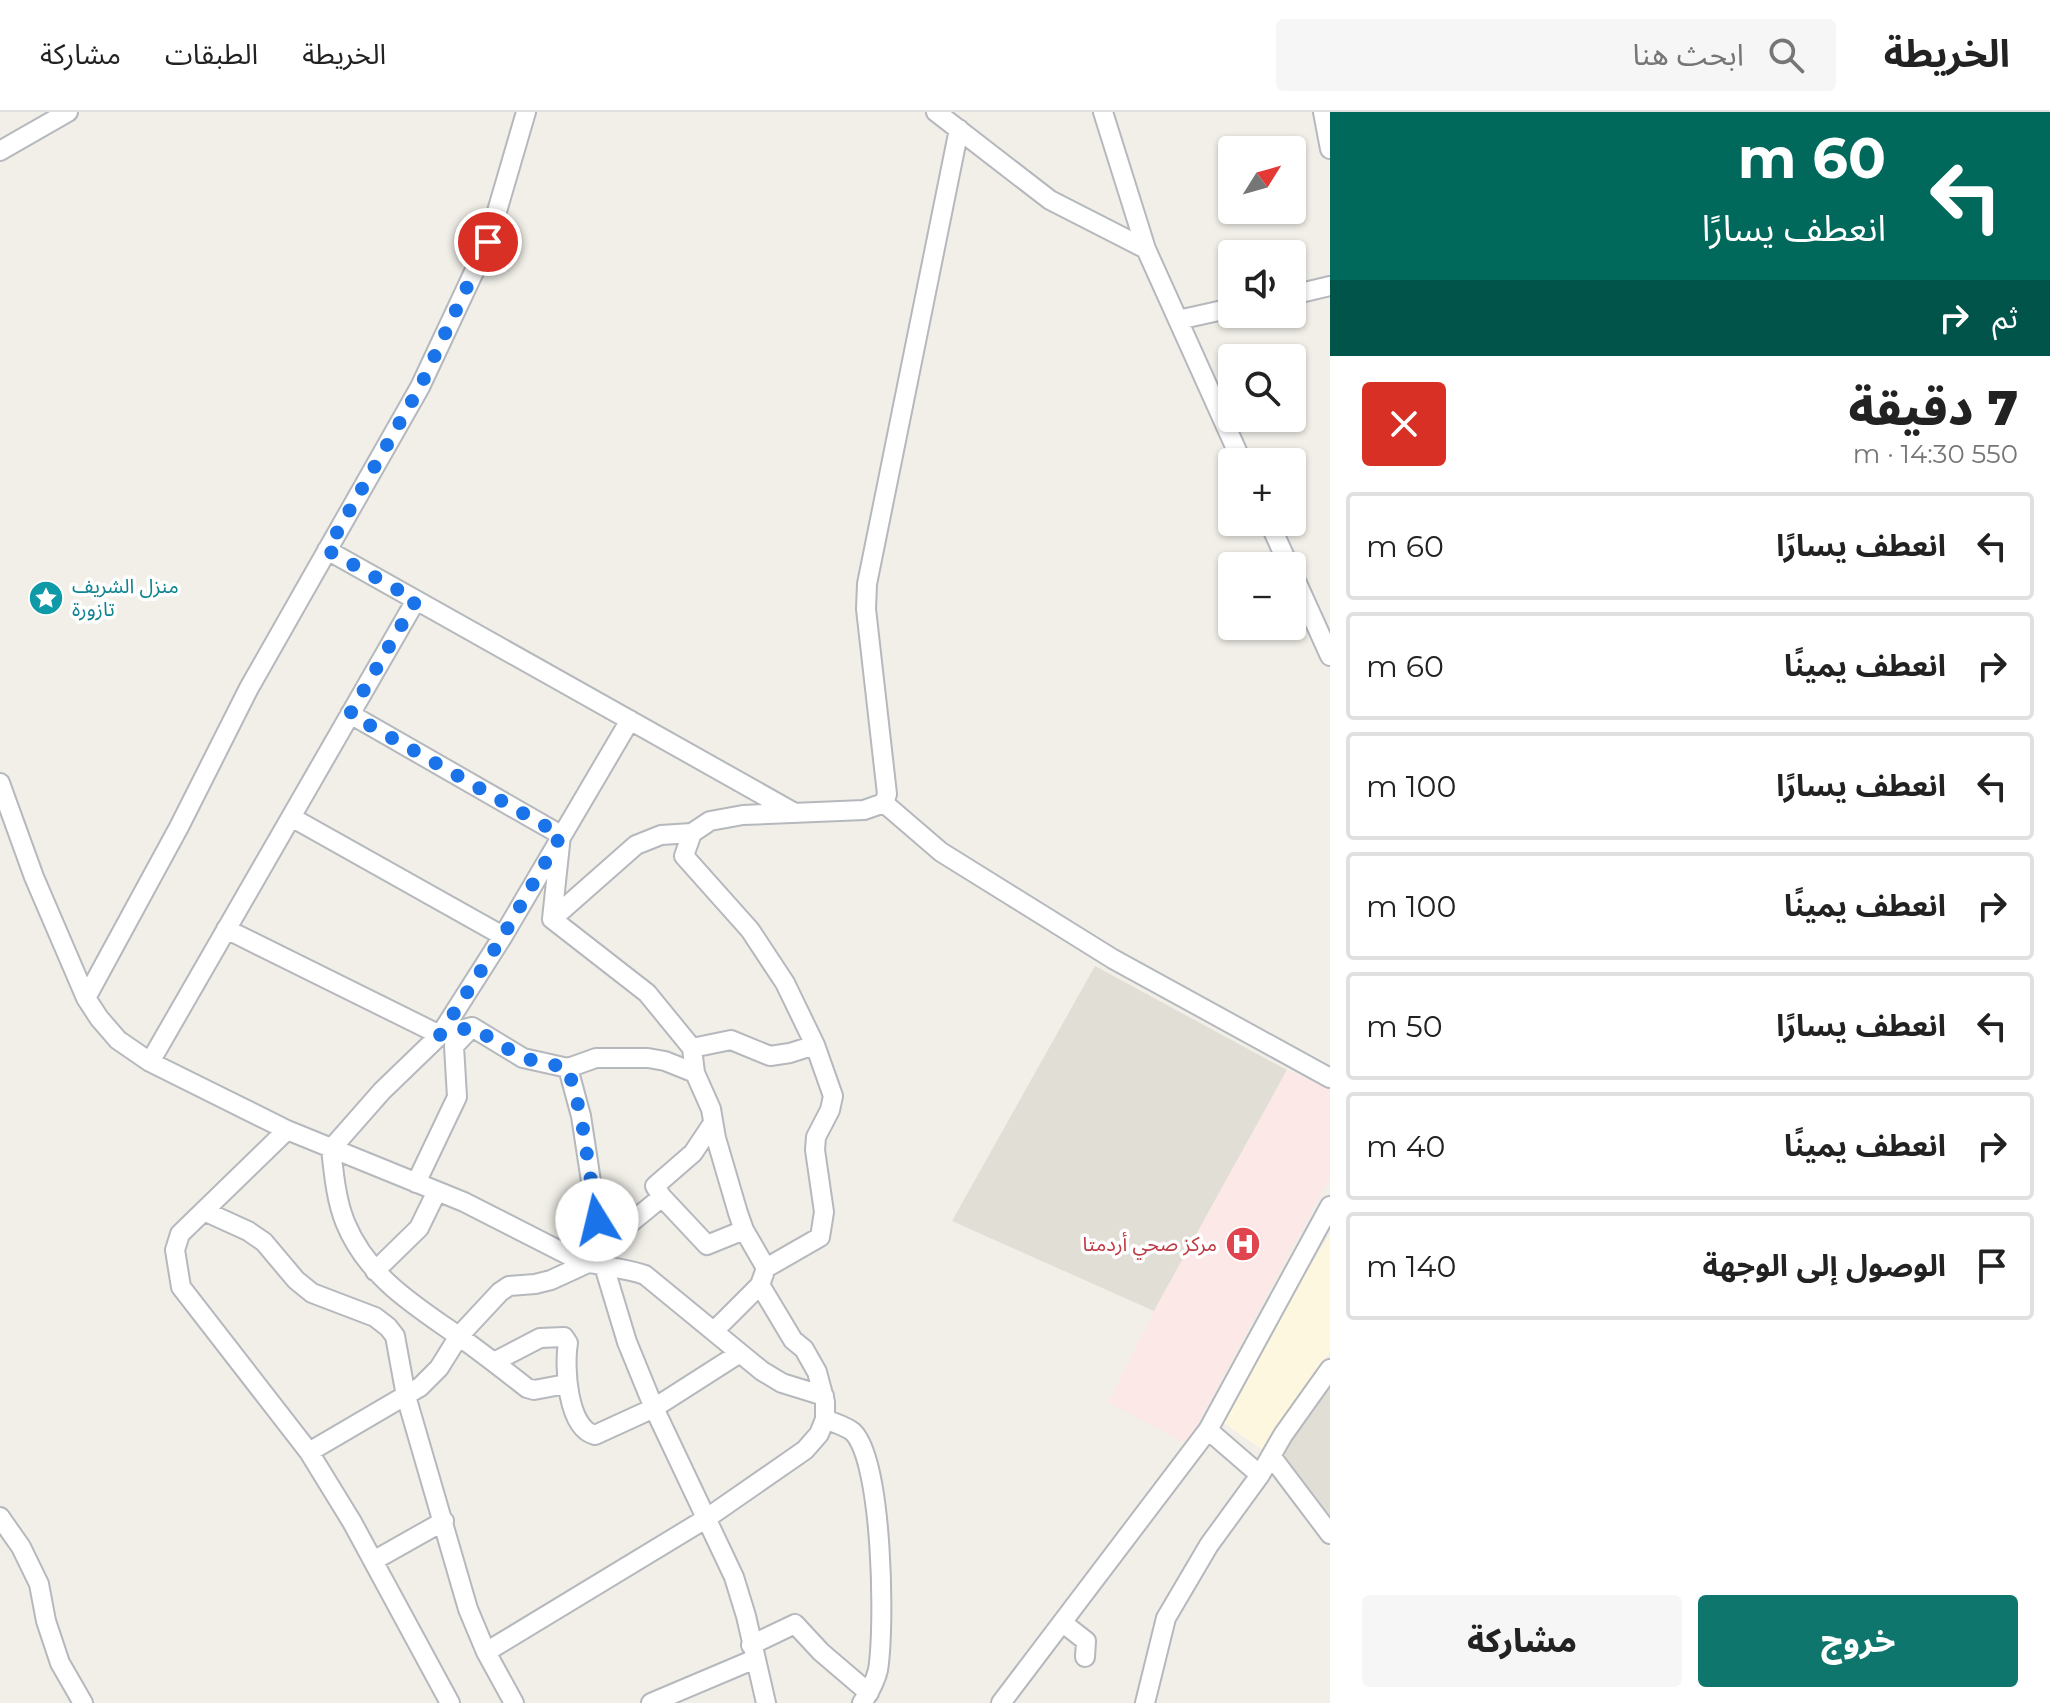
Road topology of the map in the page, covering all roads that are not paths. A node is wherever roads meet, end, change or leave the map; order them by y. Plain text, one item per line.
1 (68, 112) edge
2 (526, 112) edge
3 (936, 112) edge
4 (1103, 112) edge
5 (1323, 112) edge
6 (959, 129) junction
7 (1330, 149) edge
8 (0, 151) edge
9 (1146, 249) junction
10 (1330, 286) edge
11 (1306, 292) edge
12 (1218, 311) edge
13 (1178, 320) junction
14 (1236, 448) edge
15 (327, 550) junction
16 (416, 600) junction
17 (1306, 603) edge
18 (1330, 656) edge
19 (350, 714) junction
20 (630, 720) junction
21 (0, 783) edge
22 (884, 803) junction
23 (798, 815) junction
24 (291, 817) junction
25 (692, 833) junction
26 (561, 835) junction
27 (552, 919) junction
28 (226, 929) junction
29 (503, 936) junction
30 (86, 998) junction
31 (472, 1027) junction
32 (440, 1035) junction
33 (815, 1045) junction
34 (692, 1048) junction
35 (150, 1062) junction
36 (568, 1068) junction
37 (695, 1073) junction
38 (1330, 1078) edge
39 (713, 1123) junction
40 (287, 1130) junction
41 (331, 1149) junction
42 (416, 1183) junction
43 (437, 1191) junction
44 (662, 1197) junction
45 (1330, 1206) edge
46 (204, 1211) junction
47 (744, 1230) junction
48 (601, 1247) junction
49 (596, 1265) junction
50 (375, 1271) junction
51 (763, 1276) junction
52 (405, 1300) junction
53 (375, 1317) junction
54 (714, 1331) junction
55 (459, 1336) junction
56 (740, 1353) junction
57 (494, 1362) junction
58 (1330, 1369) edge
59 (566, 1384) junction
60 (406, 1396) junction
61 (824, 1396) junction
62 (654, 1408) junction
63 (825, 1419) junction
64 (1208, 1430) junction
65 (309, 1452) junction
66 (1271, 1456) junction
67 (1260, 1475) junction
68 (0, 1517) edge
69 (707, 1518) junction
70 (444, 1521) junction
71 (1330, 1534) edge
72 (373, 1561) junction
73 (1063, 1623) junction
74 (486, 1652) junction
75 (753, 1652) junction
76 (1085, 1657) dead end
77 (866, 1698) edge
78 (83, 1703) edge
79 (450, 1703) edge
80 (514, 1703) edge
81 (651, 1703) edge
82 (766, 1703) edge
83 (1001, 1703) edge
84 (1145, 1703) edge

1 - 8 street
2 - 15 street
3 - 6 street
4 - 9 street
5 - 7 street
6 - 9 street
6 - 22 street
9 - 13 street
10 - 11 street
12 - 13 street
13 - 14 street
15 - 16 street
15 - 30 street
16 - 19 street
16 - 20 street
17 - 18 street
19 - 24 street
19 - 26 street
20 - 23 street
20 - 26 street
21 - 30 street
22 - 23 street
22 - 38 street
23 - 25 street
24 - 28 street
24 - 29 street
25 - 27 street
25 - 33 street
26 - 27 street
26 - 29 street
27 - 34 street
28 - 32 street
28 - 35 street
29 - 32 street
30 - 35 street
31 - 32 street
31 - 36 street
31 - 42 street
32 - 41 street
33 - 34 street
33 - 51 street
34 - 37 street
35 - 40 street
36 - 37 street
36 - 48 street
37 - 39 street
39 - 44 street
39 - 47 street
40 - 41 street
40 - 46 street
41 - 42 street
41 - 50 street
42 - 43 street
43 - 49 street
43 - 50 street
44 - 47 street
44 - 48 street
45 - 64 street
46 - 53 street
46 - 65 street
47 - 51 street
48 - 49 street
49 - 54 street
49 - 55 street
49 - 62 street
50 - 52 street
51 - 54 street
51 - 61 street
52 - 53 street
52 - 55 street
53 - 60 street
54 - 56 street
55 - 57 street
55 - 60 street
56 - 61 street
56 - 62 street
57 - 59 street
57 - 59 street
58 - 66 street
59 - 62 street
60 - 65 street
60 - 70 street
61 - 63 street
62 - 69 street
63 - 69 street
63 - 77 street
64 - 67 street
64 - 73 street
65 - 72 street
66 - 67 street
66 - 71 street
67 - 84 street
68 - 78 street
69 - 74 street
69 - 75 street
70 - 72 street
70 - 74 street
72 - 79 street
73 - 76 street
73 - 83 street
74 - 80 street
75 - 77 street
75 - 81 street
75 - 82 street

